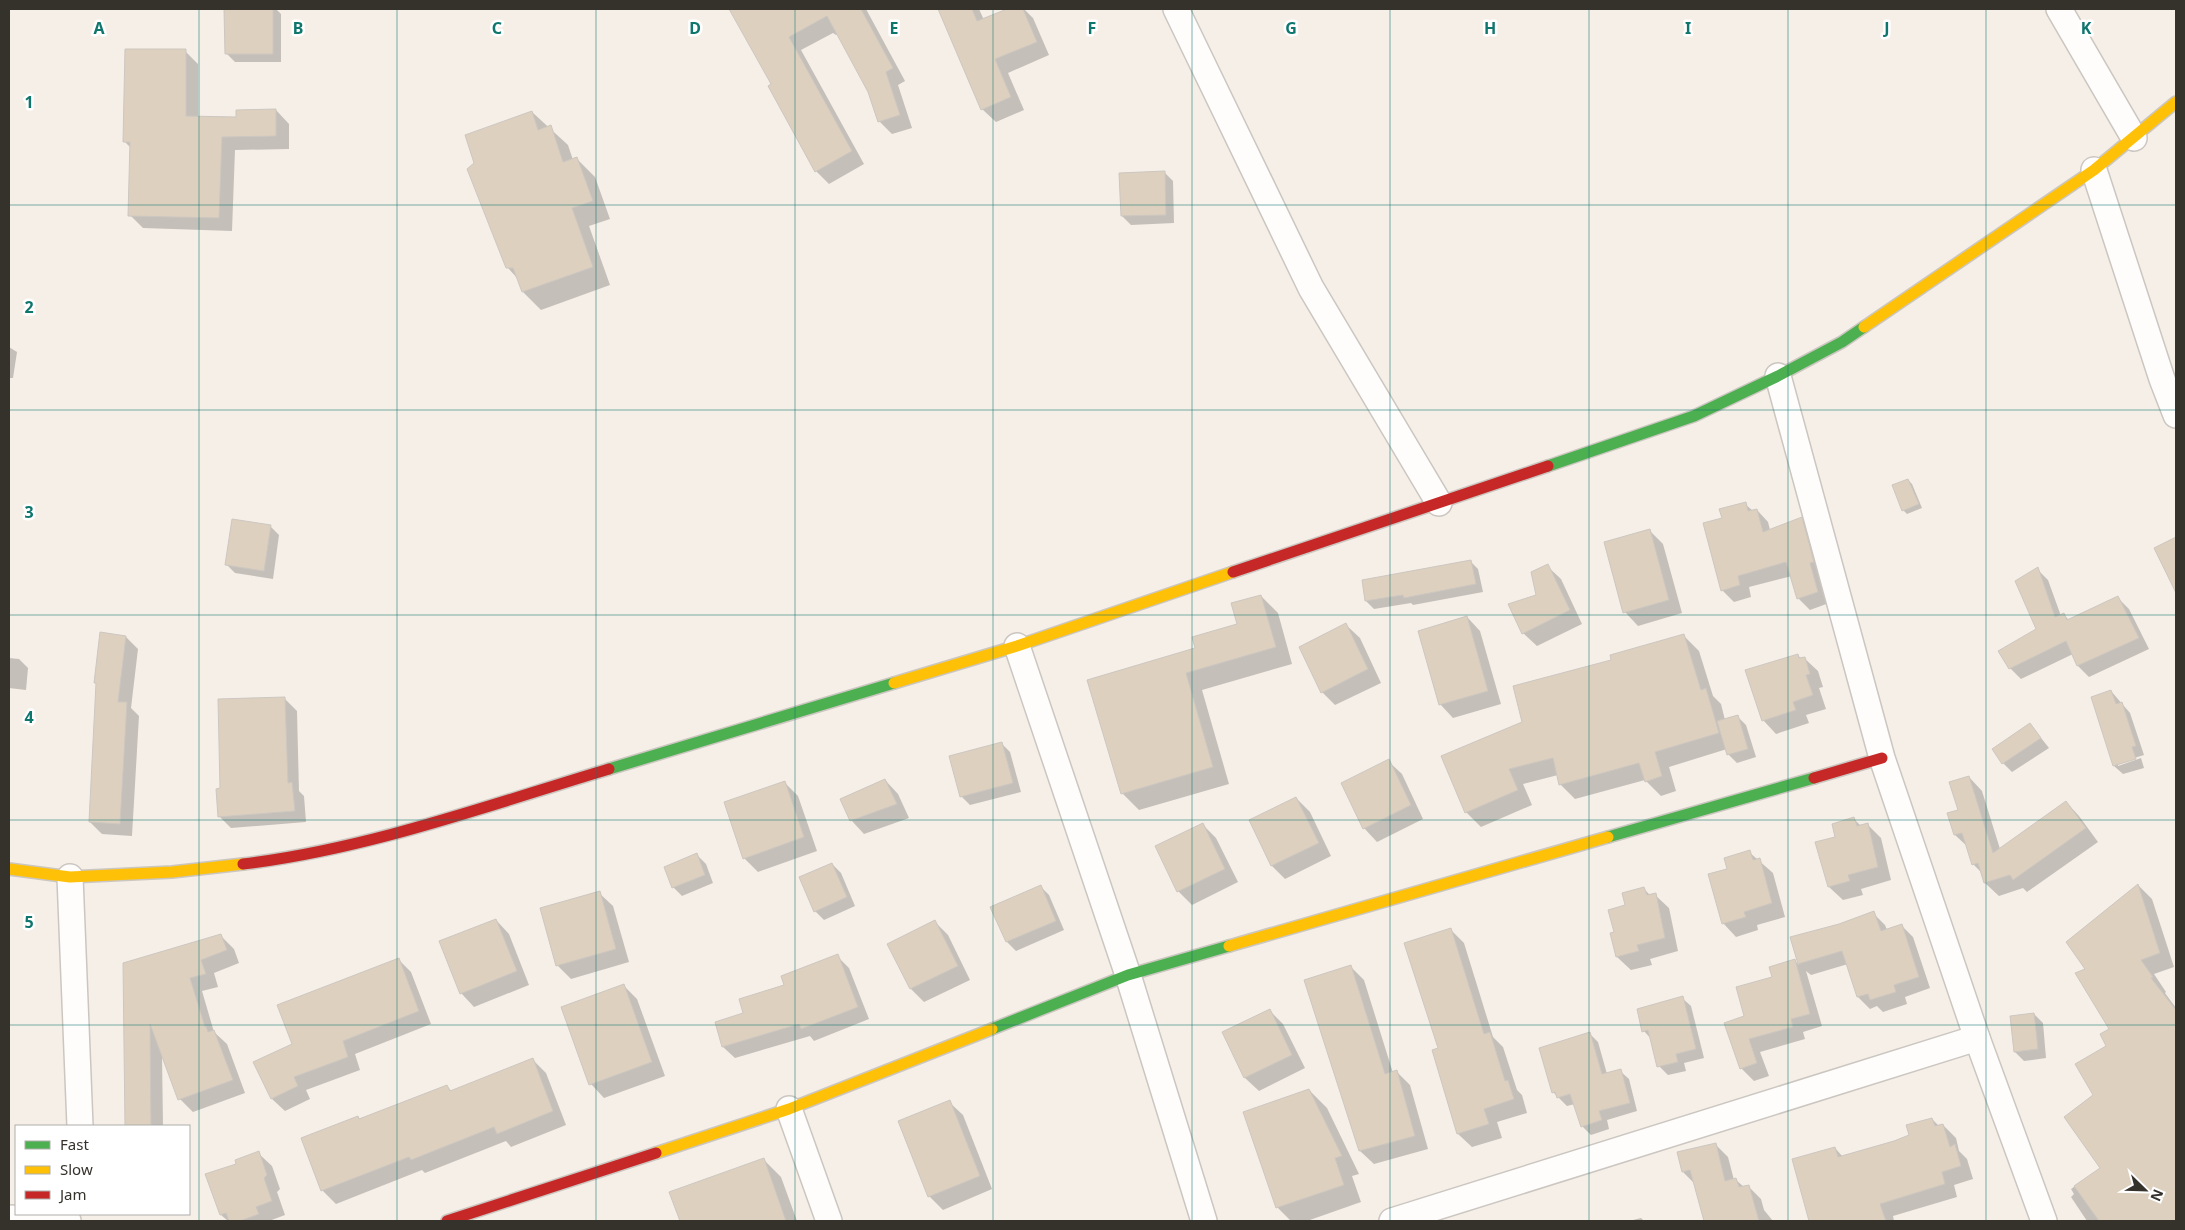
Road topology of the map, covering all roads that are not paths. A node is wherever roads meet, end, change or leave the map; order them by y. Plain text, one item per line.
1 (1176, 9) edge
2 (2059, 9) edge
3 (2176, 102) edge
4 (2134, 138) junction
5 (2094, 170) junction
6 (1778, 376) junction
7 (2176, 415) edge
8 (1439, 503) junction
9 (1017, 646) junction
10 (1882, 758) junction
11 (9, 869) edge
12 (70, 878) junction
13 (1128, 975) junction
14 (1976, 1038) junction
15 (789, 1109) junction
16 (80, 1125) edge
17 (9, 1218) edge
18 (68, 1221) edge
19 (448, 1221) edge
20 (829, 1221) edge
21 (1204, 1221) edge
22 (1392, 1221) edge
23 (2044, 1221) edge

1 - 8 street
2 - 4 street
3 - 4 street
4 - 5 street
5 - 6 street
5 - 7 street
6 - 8 street
6 - 10 street
8 - 9 street
9 - 12 street
9 - 13 street
10 - 13 street
10 - 14 street
11 - 12 street
12 - 16 street
13 - 15 street
13 - 21 street
14 - 22 street
14 - 23 street
15 - 19 street
15 - 20 street
17 - 18 street

